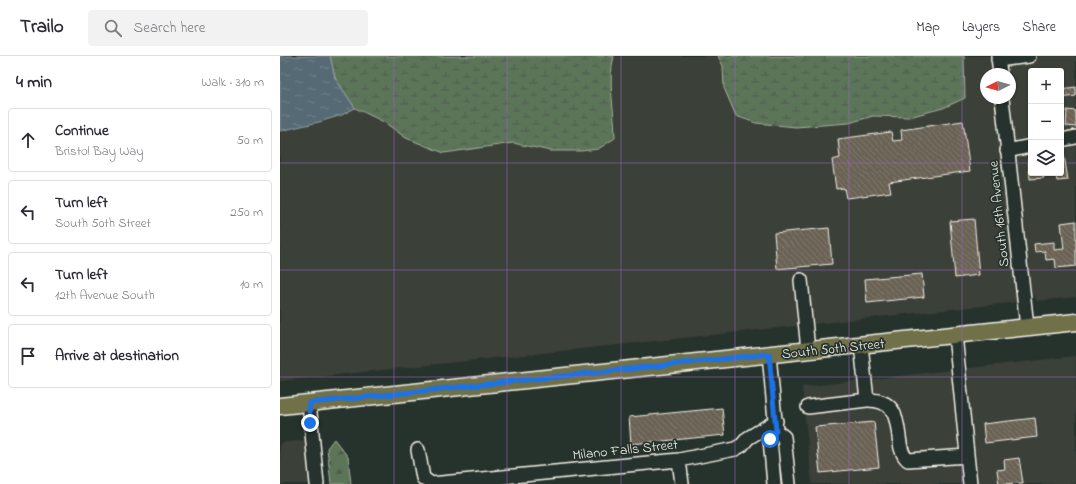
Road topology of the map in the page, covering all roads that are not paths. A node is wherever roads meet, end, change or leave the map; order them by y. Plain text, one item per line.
1 (1029, 56) edge
2 (998, 58) edge
3 (999, 68) edge
4 (1003, 104) edge
5 (1076, 138) edge
6 (1064, 140) edge
7 (1028, 147) edge
8 (1008, 151) junction
9 (801, 280) dead end
10 (1076, 322) edge
11 (1027, 327) junction
12 (955, 335) junction
13 (861, 345) junction
14 (808, 350) junction
15 (769, 354) junction
16 (867, 400) junction
17 (309, 403) junction
18 (280, 406) edge
19 (808, 407) dead end
20 (776, 426) junction
21 (418, 450) dead end
22 (967, 456) junction
23 (679, 460) junction
24 (469, 483) edge
25 (317, 484) edge
26 (431, 484) edge
27 (682, 484) edge
28 (774, 484) edge
29 (789, 484) edge
30 (970, 484) edge

1 - 2 street
2 - 3 street
4 - 8 street, South 16th Avenue
5 - 6 street
7 - 8 street
8 - 11 street, South 16th Avenue
9 - 14 street
10 - 11 main road, South 50th Street
11 - 12 main road, South 50th Street
12 - 13 main road, South 50th Street
12 - 22 street
13 - 14 main road, South 50th Street
13 - 16 street
14 - 15 main road, South 50th Street
15 - 17 main road, South 50th Street
15 - 20 street
16 - 19 street
16 - 22 street
17 - 18 main road, South 50th Street
17 - 25 street
20 - 23 street, Milano Falls Street
20 - 28 street
20 - 29 street
21 - 26 street
22 - 30 street
23 - 24 street, Milano Falls Street
23 - 27 street
24 - 26 street, Milano Falls Street

